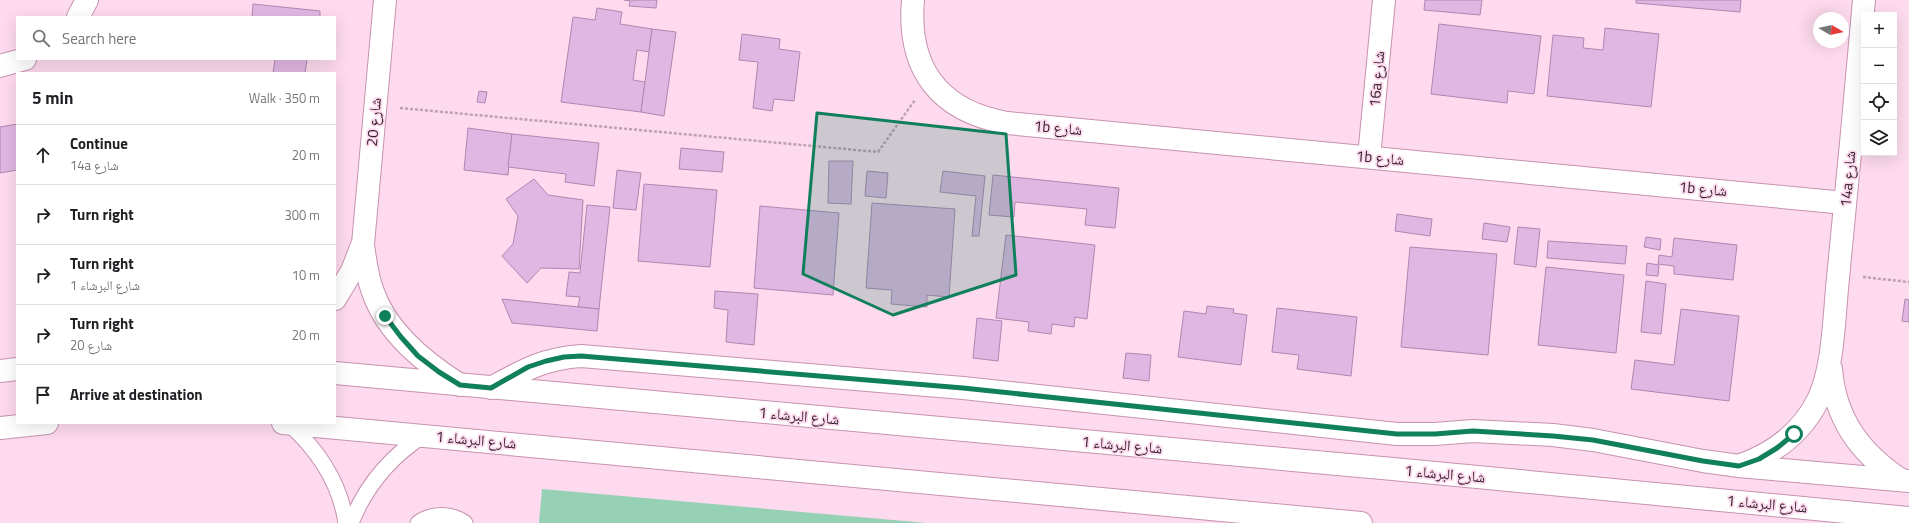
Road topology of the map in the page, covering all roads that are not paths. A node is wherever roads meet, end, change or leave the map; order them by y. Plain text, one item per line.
1 (87, 0) edge
2 (385, 0) edge
3 (913, 0) edge
4 (1384, 0) edge
5 (1864, 0) edge
6 (79, 16) edge
7 (21, 60) edge
8 (0, 66) edge
9 (1369, 157) junction
10 (1845, 203) junction
11 (363, 244) junction
12 (336, 297) edge
13 (1830, 358) junction
14 (16, 369) edge
15 (0, 371) edge
16 (336, 373) edge
17 (460, 385) junction
18 (491, 388) junction
19 (38, 424) edge
20 (287, 424) edge
21 (297, 424) edge
22 (0, 428) edge
23 (424, 436) junction
24 (1739, 466) junction
25 (1907, 482) edge
26 (1909, 518) edge
27 (346, 523) edge
28 (351, 523) edge
29 (418, 523) edge
30 (465, 523) edge
31 (1361, 523) edge

1 - 6 street
2 - 11 street, شارع 20
3 - 9 street, 1b شارع
4 - 9 street, 16a شارع
5 - 10 street, 14a شارع
7 - 8 street
9 - 10 street, 1b شارع
10 - 13 street, 14a شارع
11 - 12 street, شارع 20
11 - 17 street, شارع 20
13 - 24 street, 14a شارع
13 - 25 street, 14a شارع
14 - 15 street
16 - 17 street, شارع البرشاء 1
17 - 18 street, شارع البرشاء 1
18 - 24 street
18 - 26 street, شارع البرشاء 1
19 - 22 street
20 - 27 lane
21 - 23 street, شارع البرشاء 1
23 - 28 lane
23 - 31 street, شارع البرشاء 1
24 - 25 street
29 - 30 lane

